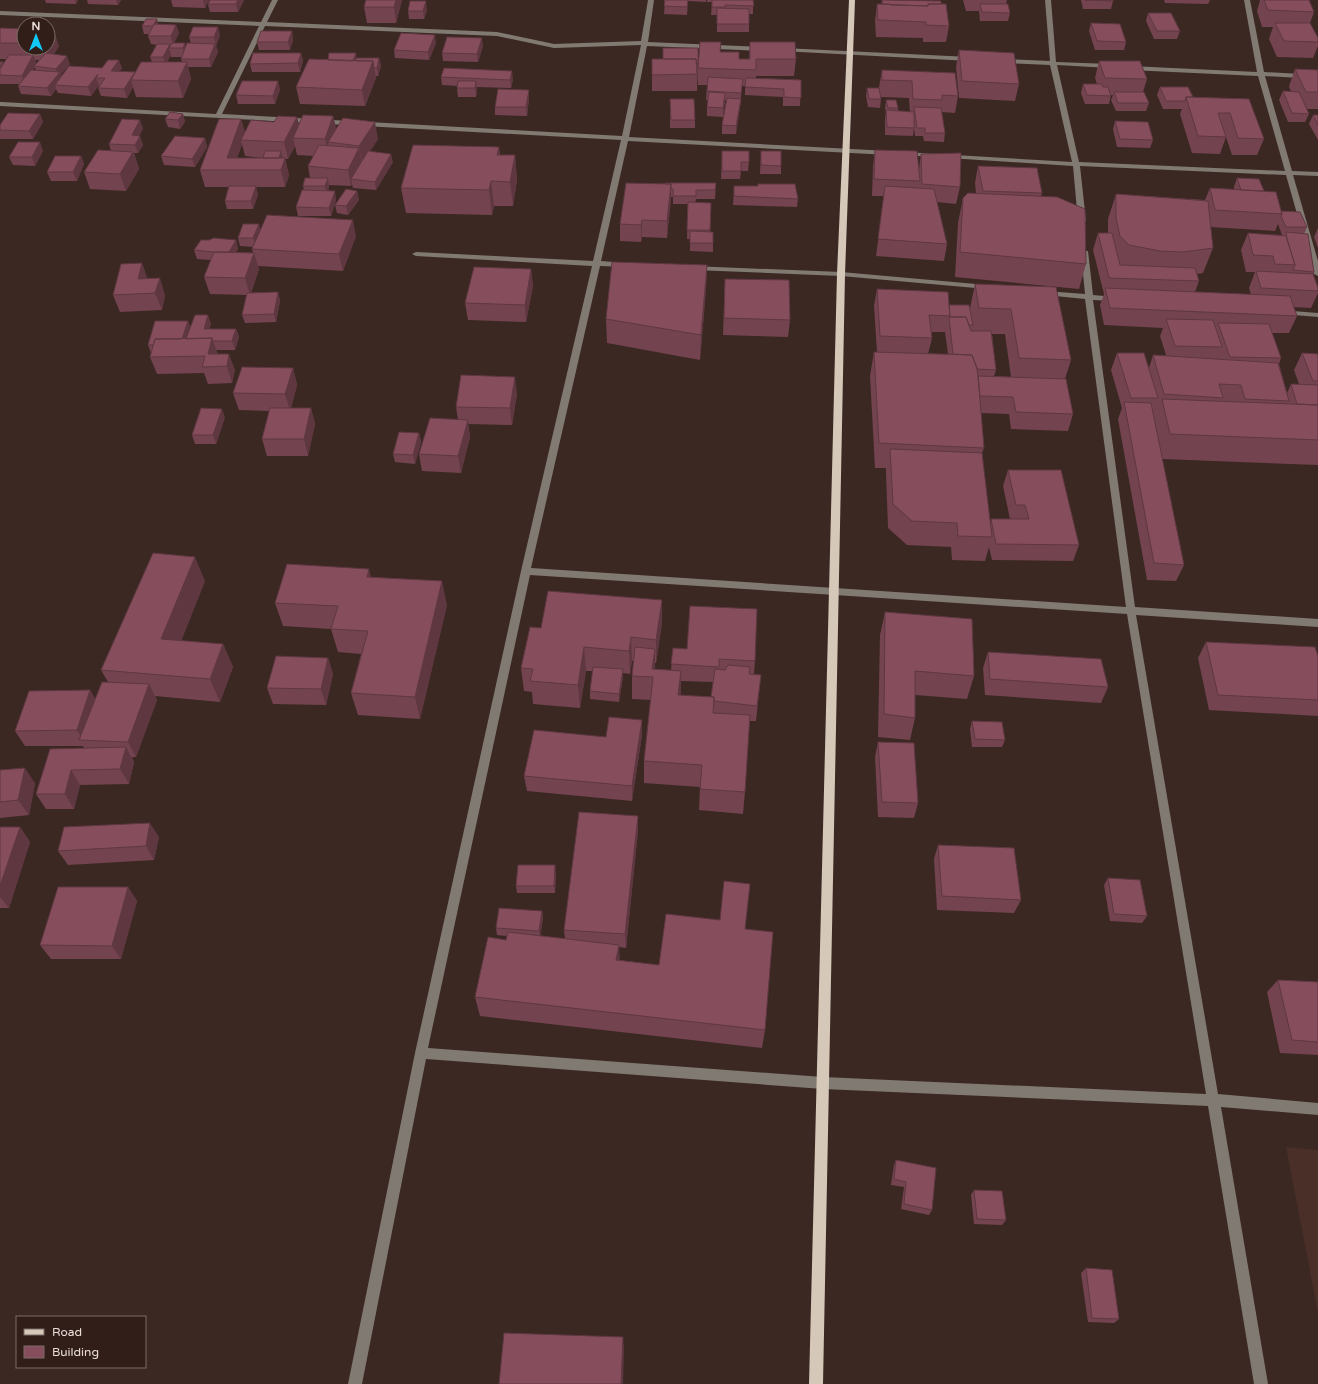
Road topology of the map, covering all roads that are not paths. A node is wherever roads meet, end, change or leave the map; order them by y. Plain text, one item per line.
1 (275, 0) edge
2 (650, 0) edge
3 (852, 0) edge
4 (1048, 0) edge
5 (1247, 0) edge
6 (0, 13) edge
7 (263, 24) junction
8 (644, 44) junction
9 (771, 49) edge
10 (779, 50) edge
11 (850, 53) junction
12 (975, 59) edge
13 (998, 60) edge
14 (1053, 63) junction
15 (1115, 67) edge
16 (1122, 67) edge
17 (1261, 75) junction
18 (1318, 77) edge
19 (2, 104) dead end
20 (218, 116) junction
21 (626, 139) junction
22 (847, 151) junction
23 (1076, 164) junction
24 (1289, 172) junction
25 (1318, 174) edge
26 (1082, 227) edge
27 (1084, 242) edge
28 (416, 254) dead end
29 (596, 264) junction
30 (636, 265) edge
31 (683, 267) edge
32 (841, 274) junction
33 (1318, 274) edge
34 (996, 288) edge
35 (1035, 292) edge
36 (1089, 297) junction
37 (1121, 299) edge
38 (1271, 311) edge
39 (1318, 314) edge
40 (526, 571) junction
41 (834, 591) junction
42 (1131, 611) junction
43 (1318, 623) edge
44 (421, 1053) junction
45 (823, 1083) junction
46 (1213, 1100) junction
47 (1318, 1109) edge
48 (355, 1384) edge
49 (816, 1384) edge
50 (1260, 1384) edge

1 - 7 street
2 - 8 street
3 - 11 main road
4 - 14 street
5 - 17 street
6 - 7 street
7 - 8 street
7 - 20 street
8 - 9 street
8 - 21 street
10 - 11 street
11 - 12 street
11 - 22 main road
13 - 14 street
14 - 15 street
14 - 23 street
16 - 17 street
17 - 18 street
17 - 24 street
19 - 20 street
20 - 21 street
21 - 22 street
21 - 29 street
22 - 23 street
22 - 32 main road
23 - 24 street
23 - 26 street
24 - 25 street
24 - 33 street
27 - 36 street
28 - 29 street
29 - 30 street
29 - 40 street
31 - 32 street
32 - 34 street
32 - 41 main road
35 - 36 street
36 - 37 street
36 - 42 street
38 - 39 street
40 - 41 street
40 - 44 street
41 - 42 street
41 - 45 main road
42 - 43 street
42 - 46 street
44 - 45 street
44 - 48 street
45 - 46 street
45 - 49 main road
46 - 47 street
46 - 50 street

